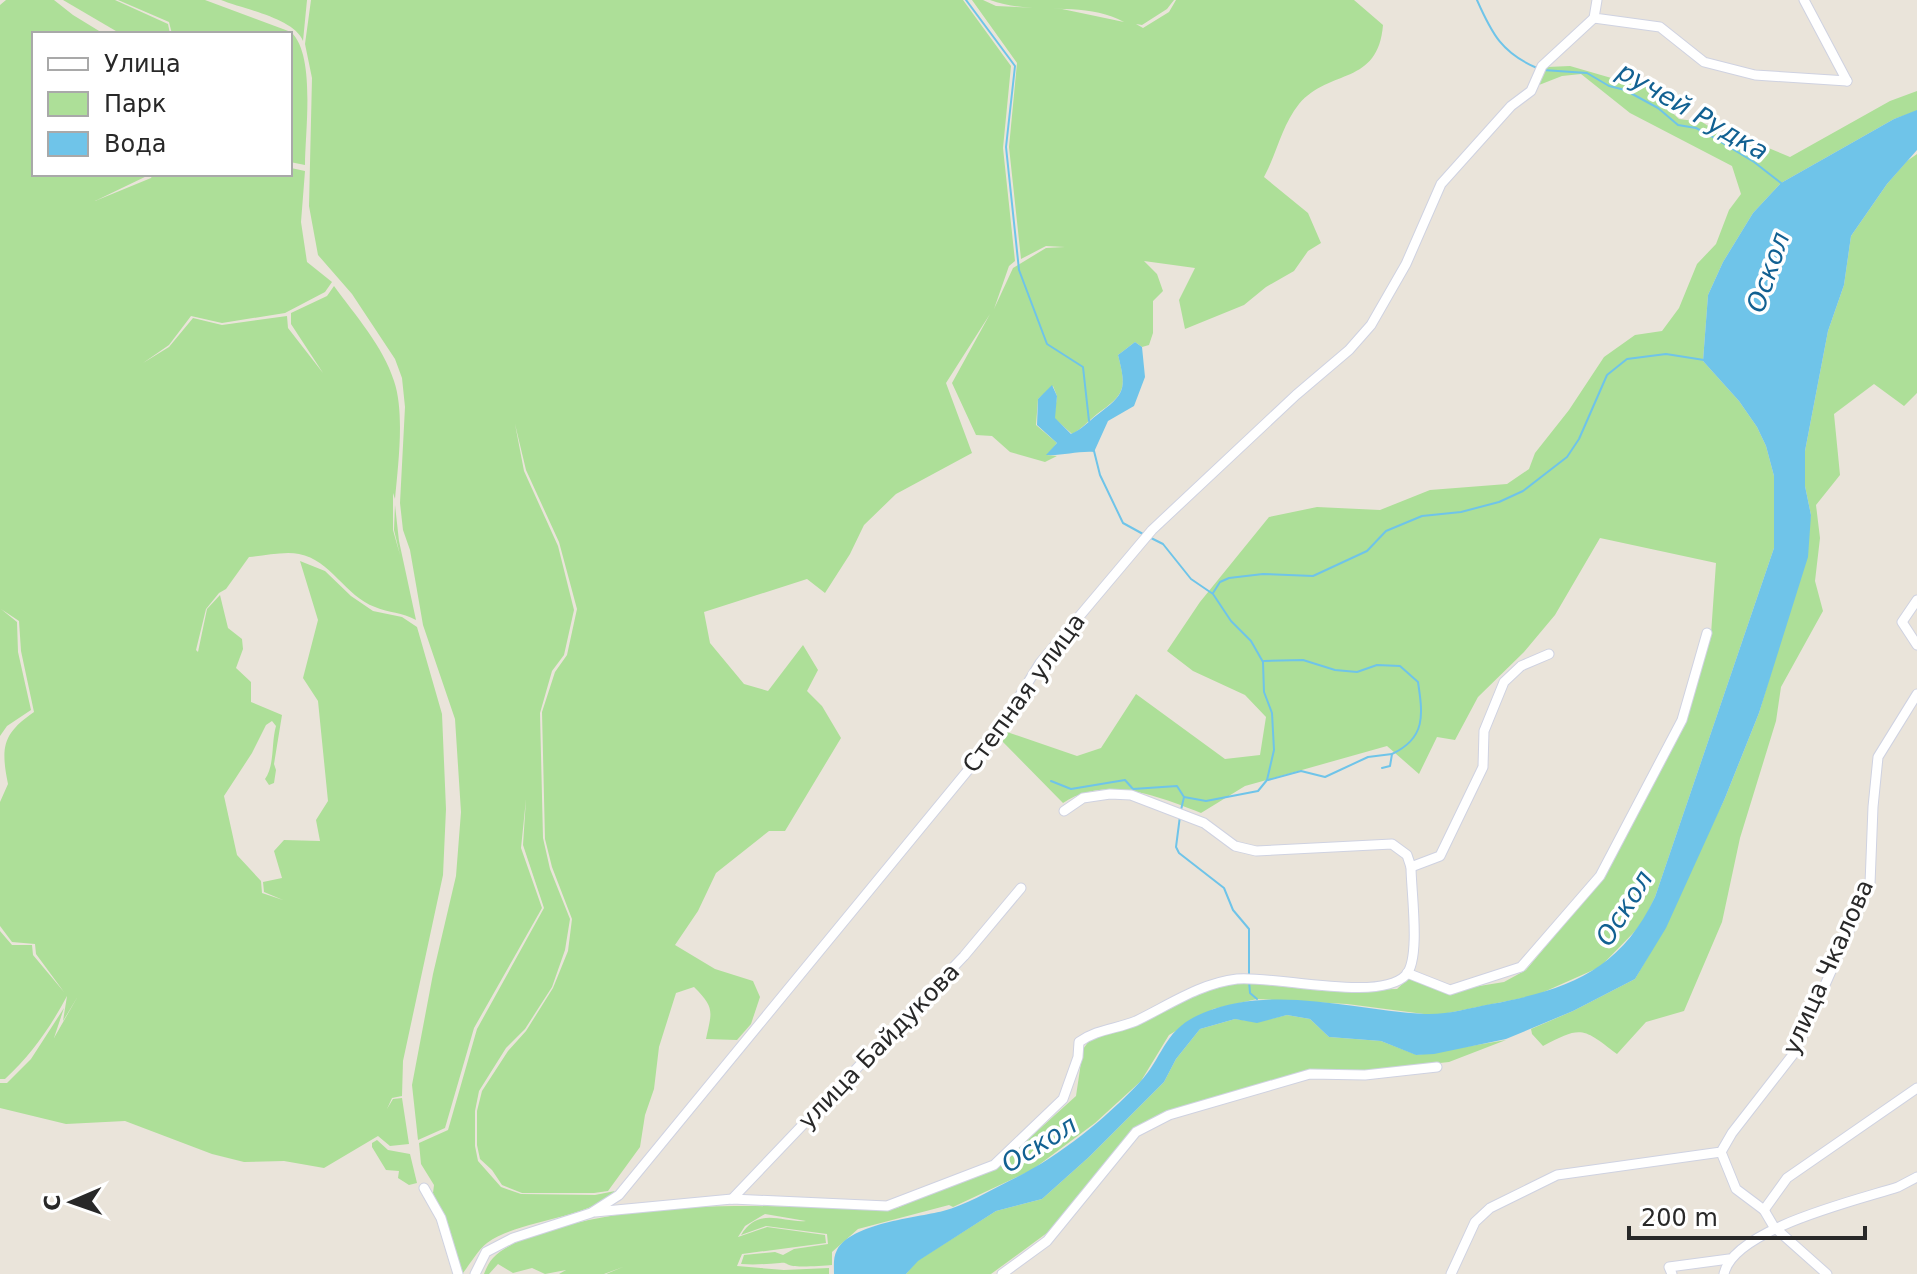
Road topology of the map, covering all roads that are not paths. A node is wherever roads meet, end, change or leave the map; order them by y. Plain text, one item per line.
1 (1597, 0) edge
2 (1804, 0) edge
3 (1594, 18) junction
4 (1917, 600) edge
5 (1707, 633) dead end
6 (1917, 645) edge
7 (1549, 654) dead end
8 (1917, 694) edge
9 (1064, 811) dead end
10 (1411, 867) junction
11 (1021, 888) dead end
12 (1407, 973) junction
13 (1437, 1067) dead end
14 (1917, 1088) edge
15 (1721, 1152) junction
16 (1917, 1177) edge
17 (424, 1188) dead end
18 (732, 1199) junction
19 (1764, 1210) junction
20 (591, 1213) junction
21 (1774, 1227) junction
22 (1729, 1259) junction
23 (458, 1274) edge
24 (475, 1274) edge
25 (1002, 1274) edge
26 (1451, 1274) edge
27 (1672, 1274) edge
28 (1724, 1274) edge
29 (1827, 1274) edge

1 - 3 street
2 - 3 street
3 - 20 street, Степная улица
4 - 6 street
5 - 12 street
7 - 10 street
8 - 15 street, улица Чкалова
9 - 10 street
10 - 12 street
11 - 18 street, улица Байдукова
12 - 18 street
13 - 25 street
14 - 19 street
15 - 19 street
15 - 26 street
16 - 21 street
17 - 23 street
18 - 20 street
19 - 21 street
20 - 24 street, Степная улица
21 - 22 street
21 - 29 street
22 - 27 street
22 - 28 street

